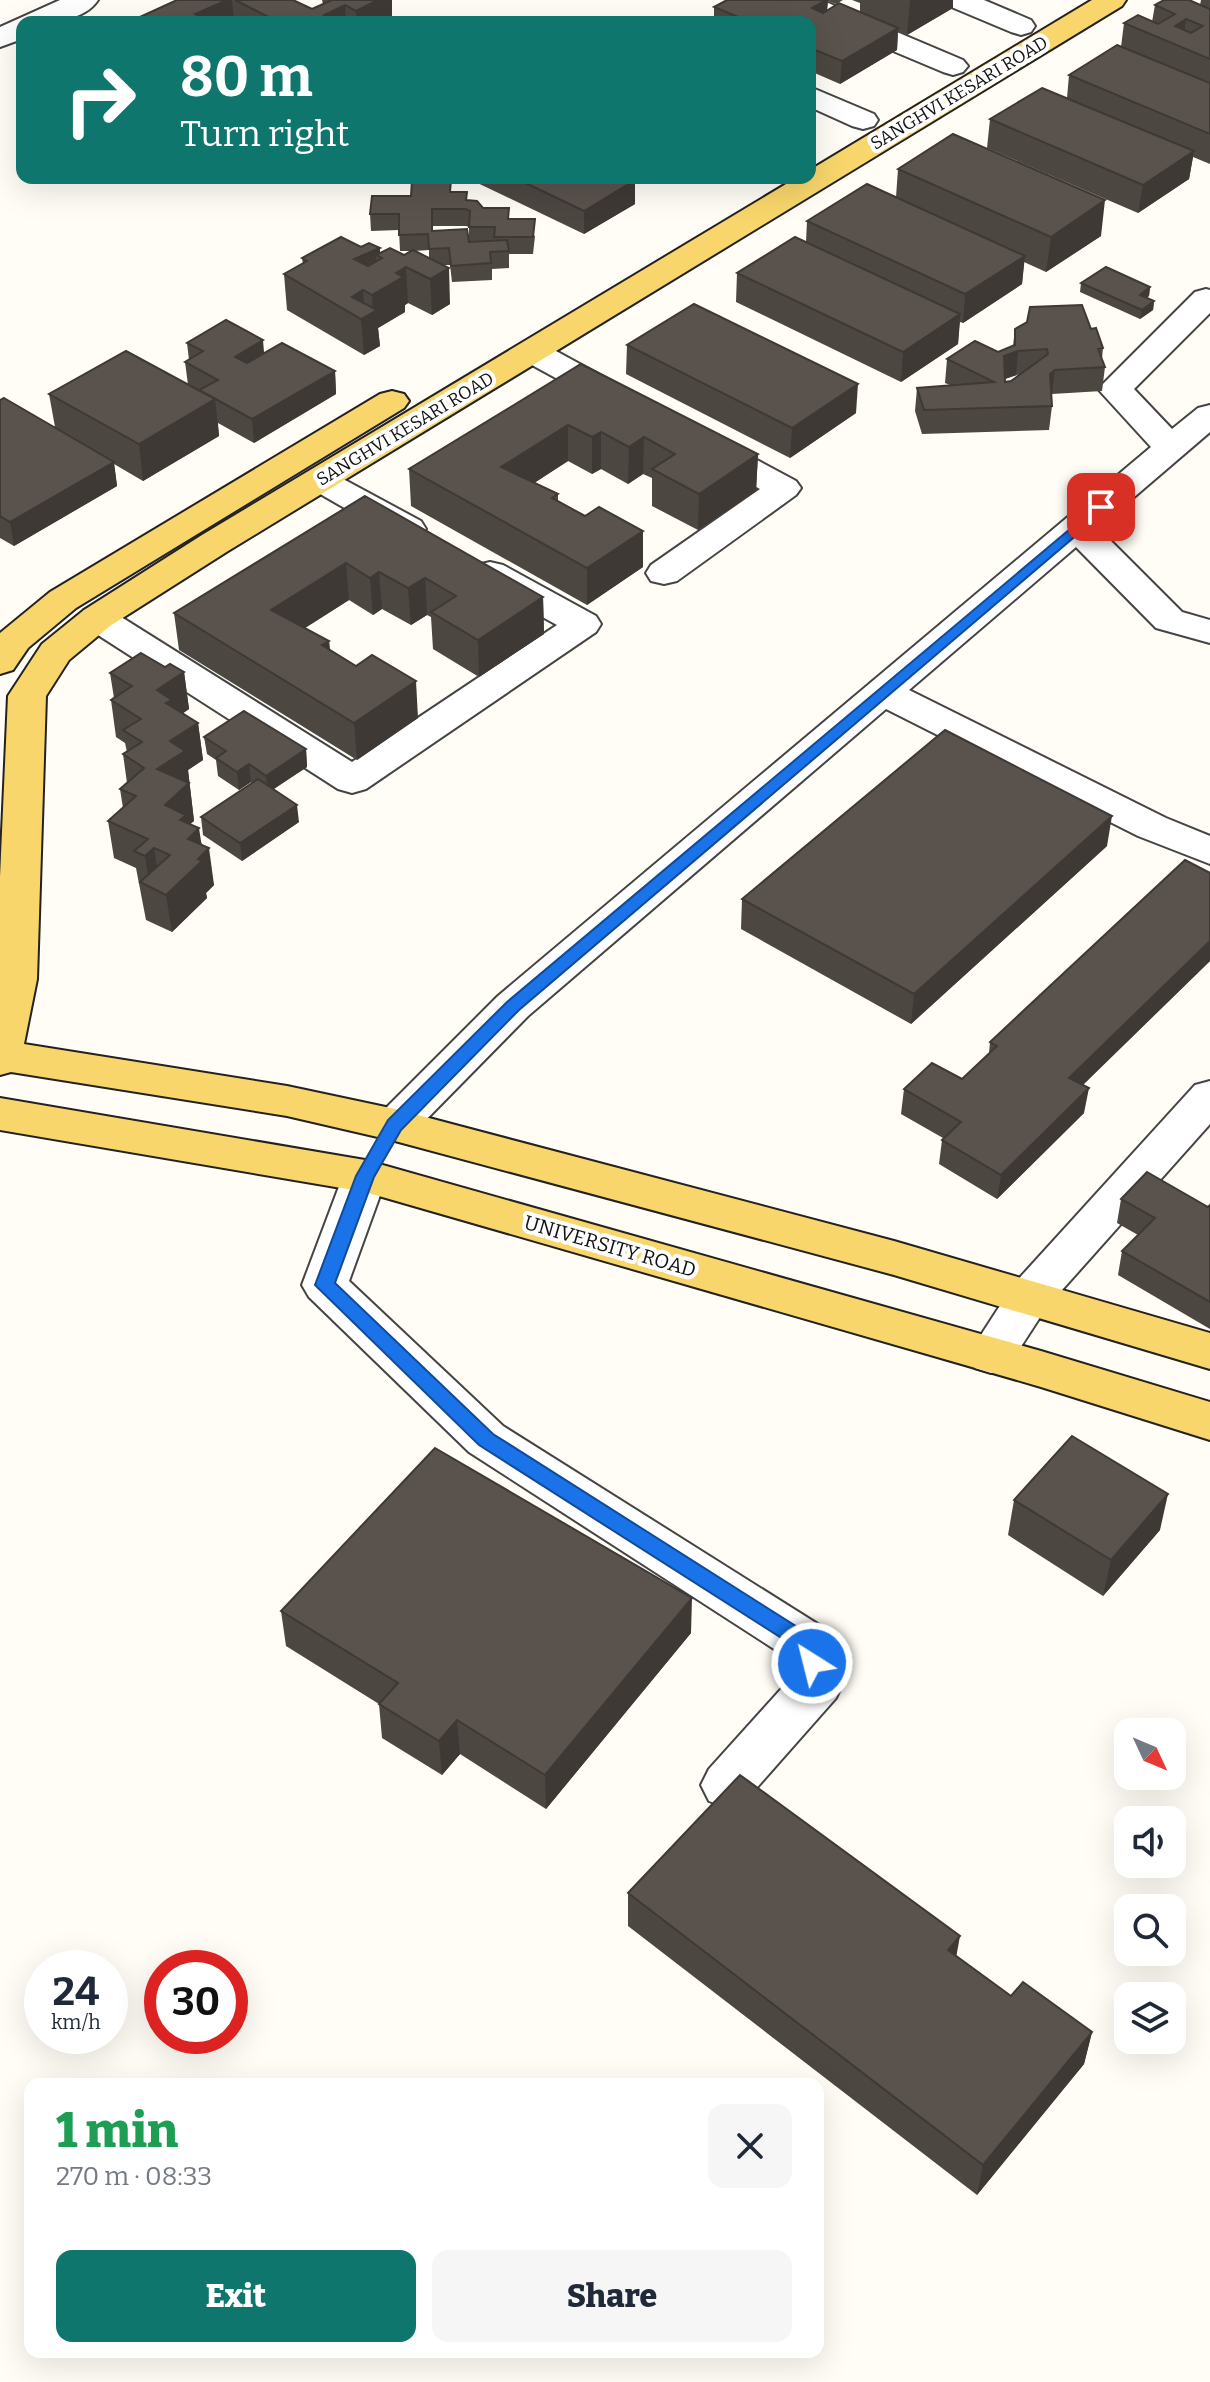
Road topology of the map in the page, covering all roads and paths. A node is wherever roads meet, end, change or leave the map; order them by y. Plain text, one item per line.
1 (84, 0) edge
2 (796, 0) edge
3 (959, 0) edge
4 (1063, 0) edge
5 (1112, 0) edge
6 (48, 16) edge
7 (1021, 26) junction
8 (953, 66) junction
9 (816, 99) edge
10 (863, 120) junction
11 (816, 148) edge
12 (816, 180) edge
13 (757, 184) edge
14 (809, 184) edge
15 (1206, 299) dead end
16 (533, 352) junction
17 (1210, 415) edge
18 (1171, 448) junction
19 (320, 480) junction
20 (1077, 527) junction
21 (664, 573) dead end
22 (97, 618) junction
23 (1210, 632) edge
24 (0, 662) edge
25 (882, 692) junction
26 (1210, 851) edge
27 (1, 1056) edge
28 (1210, 1096) edge
29 (0, 1114) edge
30 (395, 1125) junction
31 (365, 1176) junction
32 (1030, 1296) junction
33 (1210, 1351) edge
34 (991, 1355) junction
35 (1210, 1421) edge
36 (727, 1785) edge

1 - 6 street
2 - 8 street
3 - 7 street
4 - 7 main road, SANGHVI KESARI ROAD
5 - 12 main road, SANGHVI KESARI ROAD
7 - 8 main road, SANGHVI KESARI ROAD
8 - 10 main road, SANGHVI KESARI ROAD
9 - 10 street
10 - 11 main road, SANGHVI KESARI ROAD
13 - 24 main road, SANGHVI KESARI ROAD
14 - 16 main road, SANGHVI KESARI ROAD
15 - 18 street
16 - 19 main road, SANGHVI KESARI ROAD
16 - 21 street
17 - 18 street
18 - 20 street
19 - 22 main road, SANGHVI KESARI ROAD
19 - 22 street
20 - 23 street
20 - 25 street
22 - 27 main road, SANGHVI KESARI ROAD
25 - 26 street
25 - 30 street
27 - 30 main road
28 - 32 street
29 - 31 main road, UNIVERSITY ROAD
30 - 31 main road
30 - 32 main road
31 - 34 main road, UNIVERSITY ROAD
31 - 36 street
32 - 33 main road
32 - 34 street
34 - 35 main road, UNIVERSITY ROAD

